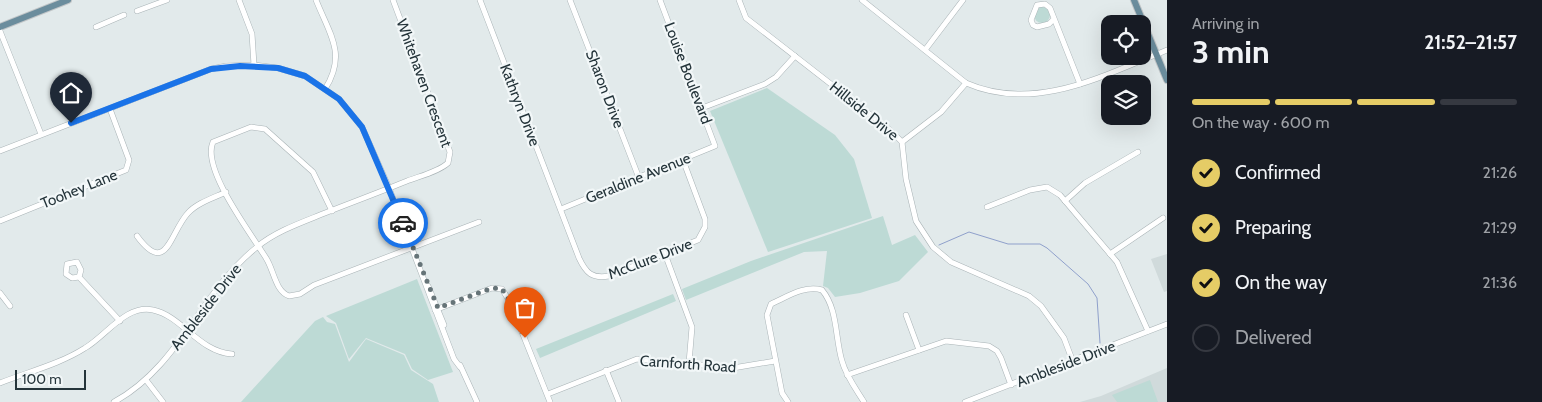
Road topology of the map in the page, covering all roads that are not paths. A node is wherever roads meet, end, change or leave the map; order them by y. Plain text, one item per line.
1 (68, 0) edge
2 (167, 0) edge
3 (239, 0) edge
4 (316, 0) edge
5 (393, 0) edge
6 (480, 0) edge
7 (570, 0) edge
8 (660, 0) edge
9 (739, 0) edge
10 (862, 0) edge
11 (963, 0) edge
12 (1134, 0) edge
13 (137, 11) dead end
14 (124, 15) dead end
15 (1054, 19) junction
16 (0, 27) edge
17 (96, 27) dead end
18 (0, 31) edge
19 (925, 50) junction
20 (1167, 50) edge
21 (1155, 55) junction
22 (795, 56) junction
23 (254, 66) junction
24 (1167, 80) edge
25 (966, 83) junction
26 (1080, 84) junction
27 (325, 89) junction
28 (702, 108) junction
29 (110, 109) junction
30 (41, 134) junction
31 (902, 142) junction
32 (715, 146) joint
33 (0, 151) edge
34 (1138, 152) dead end
35 (683, 160) junction
36 (639, 178) junction
37 (389, 188) junction
38 (226, 192) junction
39 (1065, 201) junction
40 (987, 207) dead end
41 (561, 209) junction
42 (332, 211) junction
43 (1164, 218) dead end
44 (0, 221) edge
45 (480, 222) dead end
46 (137, 236) dead end
47 (258, 246) junction
48 (412, 248) junction
49 (665, 254) junction
50 (1110, 254) junction
51 (79, 277) dead end
52 (0, 292) edge
53 (10, 306) dead end
54 (436, 309) junction
55 (906, 315) dead end
56 (120, 321) junction
57 (1167, 324) edge
58 (1148, 331) junction
59 (188, 332) junction
60 (919, 350) junction
61 (232, 354) dead end
62 (774, 361) junction
63 (1073, 362) junction
64 (689, 363) junction
65 (606, 370) junction
66 (847, 375) junction
67 (146, 380) junction
68 (0, 383) edge
69 (1011, 385) junction
70 (548, 394) junction
71 (114, 402) edge
72 (163, 402) edge
73 (477, 402) edge
74 (550, 402) edge
75 (619, 402) edge
76 (788, 402) edge
77 (864, 402) edge
78 (965, 402) edge

1 - 16 main road
2 - 13 street
3 - 23 street
4 - 27 street
5 - 37 street, Whitehaven Crescent
6 - 41 street, Kathryn Drive
7 - 36 street, Sharon Drive
8 - 28 street, Louise Boulevard
9 - 22 street, Hillside Drive
10 - 19 street
11 - 19 street
12 - 21 main road
14 - 17 street
15 - 15 street
15 - 26 street
18 - 30 street
19 - 25 street
20 - 21 street
21 - 24 main road
21 - 26 street
22 - 28 street
22 - 31 street, Hillside Drive
23 - 27 street
23 - 29 street
25 - 26 street
25 - 31 street
27 - 37 street
28 - 32 street, Louise Boulevard
29 - 30 street
29 - 44 street, Toohey Lane
30 - 33 street
31 - 63 street, Hillside Drive
32 - 35 street, Geraldine Avenue
34 - 39 street
35 - 36 street, Geraldine Avenue
35 - 49 street, McClure Drive
36 - 41 street, Geraldine Avenue
37 - 42 street, Ambleside Drive
37 - 48 street
38 - 42 street
38 - 46 street
38 - 47 street
39 - 40 street
39 - 50 street
41 - 49 street, McClure Drive
42 - 47 street, Ambleside Drive
43 - 50 street
45 - 48 street
47 - 48 street
47 - 59 street, Ambleside Drive
48 - 54 street
49 - 64 street
50 - 58 street
51 - 56 street
52 - 53 street
54 - 70 street
54 - 73 street
55 - 60 street
56 - 59 street
56 - 68 street
57 - 58 street, Ambleside Drive
58 - 63 street, Ambleside Drive
59 - 61 street
59 - 67 street, Ambleside Drive
60 - 66 street
60 - 69 street
62 - 64 street, Carnforth Road
62 - 66 street
62 - 76 street
63 - 69 street, Ambleside Drive
64 - 65 street, Carnforth Road
65 - 70 street, Carnforth Road
65 - 75 street
66 - 77 street
67 - 71 street, Ambleside Drive
67 - 72 street
69 - 78 street, Ambleside Drive
70 - 74 street

